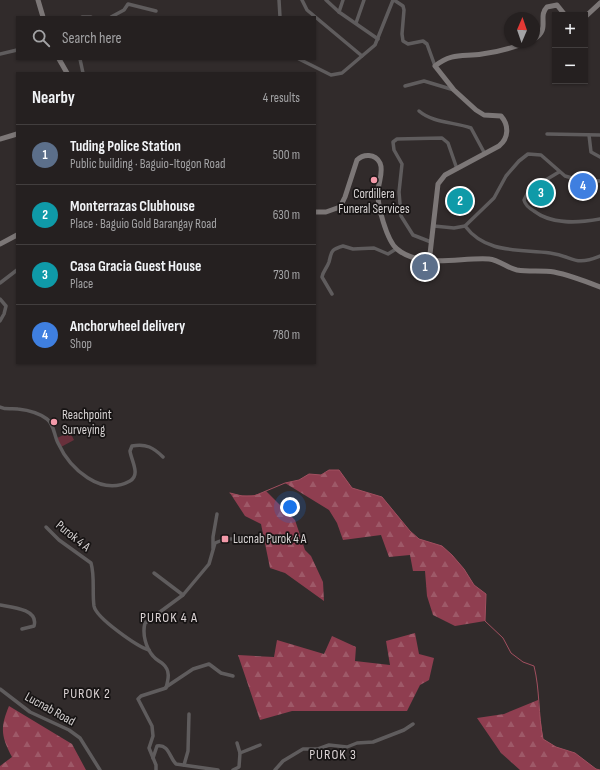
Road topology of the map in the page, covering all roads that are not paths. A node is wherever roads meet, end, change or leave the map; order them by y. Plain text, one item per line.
1 (38, 0) edge
2 (279, 0) edge
3 (302, 0) edge
4 (326, 0) edge
5 (343, 0) edge
6 (364, 0) edge
7 (394, 0) edge
8 (600, 3) edge
9 (156, 11) dead end
10 (339, 12) junction
11 (563, 12) edge
12 (588, 14) edge
13 (43, 16) edge
14 (113, 16) edge
15 (280, 16) edge
16 (314, 16) edge
17 (316, 18) edge
18 (356, 23) junction
19 (540, 35) edge
20 (378, 39) junction
21 (512, 48) edge
22 (16, 50) edge
23 (0, 54) edge
24 (362, 56) junction
25 (60, 60) edge
26 (80, 60) edge
27 (301, 60) edge
28 (435, 66) junction
29 (66, 72) edge
30 (83, 72) edge
31 (405, 86) dead end
32 (454, 90) junction
33 (419, 111) dead end
34 (16, 134) edge
35 (547, 134) dead end
36 (589, 135) junction
37 (600, 135) edge
38 (0, 139) edge
39 (485, 155) junction
40 (600, 157) edge
41 (457, 169) junction
42 (560, 172) junction
43 (600, 181) edge
44 (316, 212) edge
45 (600, 219) edge
46 (434, 226) junction
47 (465, 226) junction
48 (16, 236) edge
49 (431, 242) junction
50 (0, 244) edge
51 (396, 249) junction
52 (430, 254) junction
53 (600, 256) edge
54 (426, 260) junction
55 (433, 260) junction
56 (16, 271) edge
57 (0, 283) edge
58 (600, 288) edge
59 (332, 294) dead end
60 (0, 299) edge
61 (0, 321) edge
62 (0, 407) edge
63 (163, 458) dead end
64 (217, 514) dead end
65 (46, 527) dead end
66 (261, 539) dead end
67 (213, 549) junction
68 (154, 573) dead end
69 (183, 595) junction
70 (0, 605) edge
71 (22, 629) dead end
72 (149, 650) junction
73 (233, 676) dead end
74 (166, 688) junction
75 (0, 689) edge
76 (189, 714) dead end
77 (413, 724) dead end
78 (237, 743) dead end
79 (260, 745) dead end
80 (240, 753) junction
81 (153, 759) junction
82 (184, 765) junction
83 (100, 770) edge
84 (156, 770) edge
85 (218, 770) edge
86 (232, 770) edge
87 (275, 770) edge

1 - 13 street
2 - 15 street
3 - 16 street
4 - 10 street
5 - 10 street
6 - 18 street
7 - 20 street
7 - 28 street
8 - 12 street
9 - 14 street
10 - 18 street
11 - 19 street
17 - 24 street
18 - 20 street
20 - 24 street
21 - 28 street
22 - 23 street
24 - 27 street
25 - 29 street
26 - 30 street
28 - 32 street
31 - 32 street
32 - 39 street
33 - 39 street
34 - 38 street
35 - 36 street
36 - 37 street
36 - 40 street
39 - 41 street
41 - 46 street
41 - 49 street
42 - 43 street
42 - 45 street
42 - 47 street
44 - 51 street
46 - 47 street
46 - 49 street
47 - 53 street
48 - 50 street
49 - 52 street
51 - 54 street
51 - 59 street
52 - 54 street
52 - 55 street
54 - 55 street
55 - 58 street
56 - 57 street
60 - 61 street
62 - 63 street
64 - 67 street
65 - 72 street, Purok 4 A
66 - 67 street
67 - 69 street
68 - 69 street
69 - 72 street
70 - 71 street
72 - 74 street, Purok 4 A
73 - 74 street
74 - 81 street
75 - 83 street, Lucnab Road
76 - 82 street
77 - 87 street
78 - 80 street
79 - 80 street
80 - 86 street
81 - 82 street
81 - 84 street
82 - 85 street

